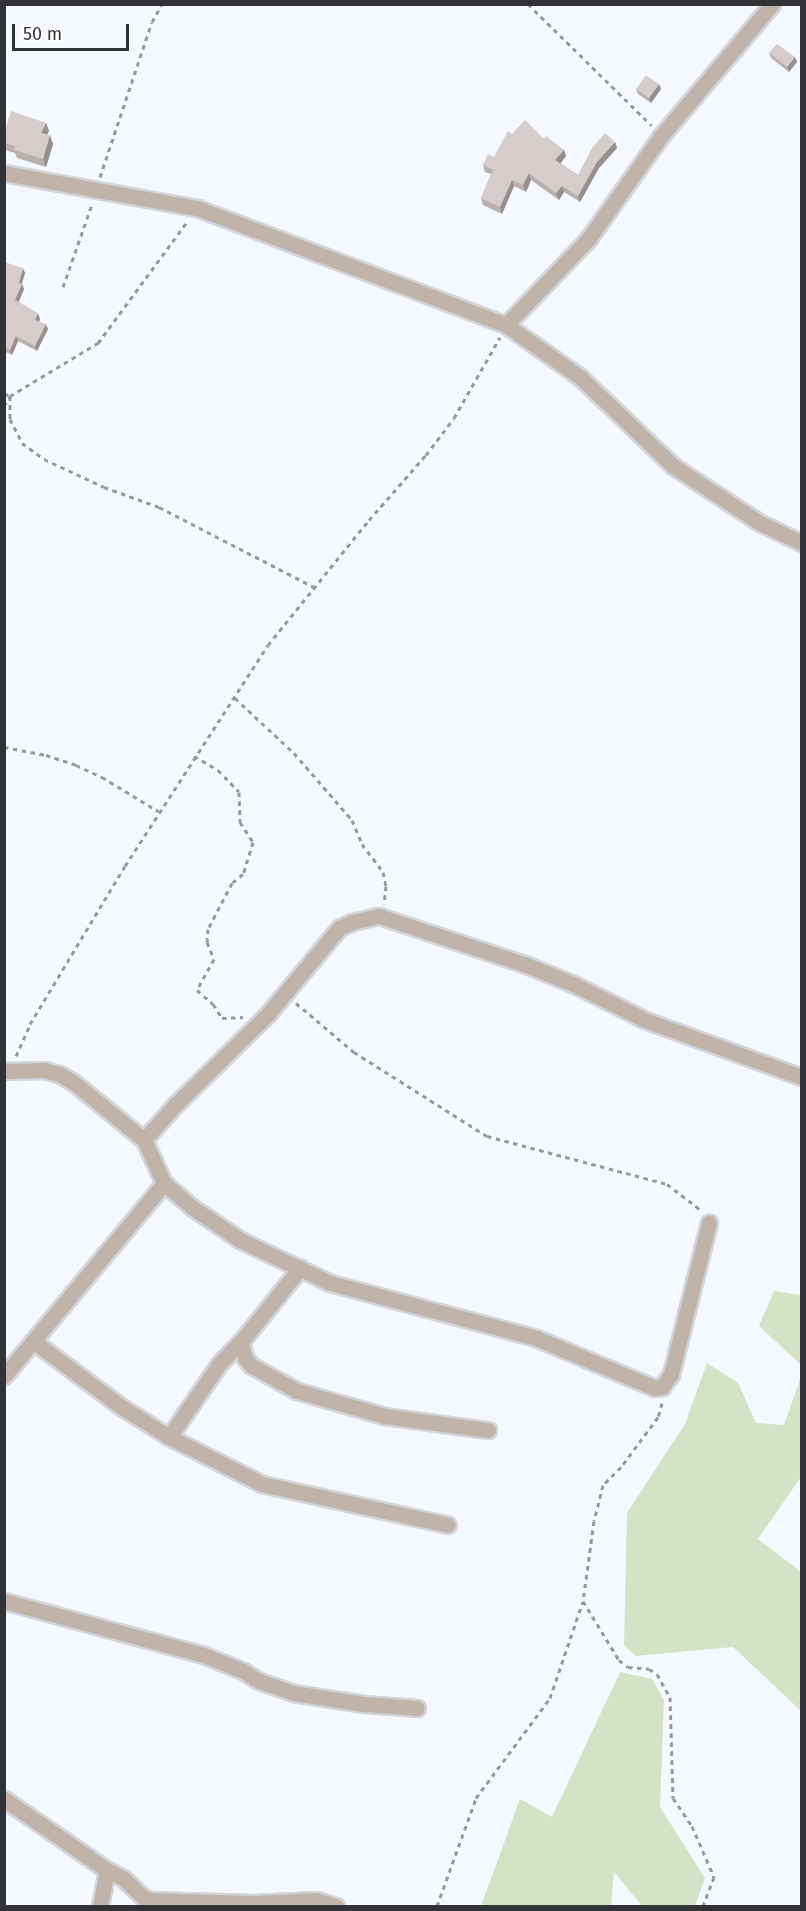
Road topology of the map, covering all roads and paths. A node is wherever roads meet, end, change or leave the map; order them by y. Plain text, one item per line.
1 (162, 4) edge
2 (528, 4) edge
3 (772, 4) edge
4 (661, 136) junction
5 (4, 173) edge
6 (96, 189) junction
7 (197, 208) junction
8 (63, 287) dead end
9 (506, 325) junction
10 (4, 393) edge
11 (10, 396) junction
12 (4, 406) edge
13 (801, 543) edge
14 (314, 587) junction
15 (235, 698) junction
16 (4, 747) edge
17 (194, 756) junction
18 (159, 811) junction
19 (379, 916) junction
20 (283, 992) junction
21 (267, 1015) junction
22 (7, 1071) edge
23 (801, 1077) edge
24 (144, 1140) junction
25 (164, 1183) junction
26 (709, 1223) joint
27 (300, 1269) junction
28 (33, 1341) junction
29 (241, 1342) junction
30 (4, 1376) edge
31 (668, 1380) junction
32 (488, 1430) dead end
33 (170, 1437) junction
34 (448, 1525) dead end
35 (4, 1601) edge
36 (583, 1602) junction
37 (417, 1708) dead end
38 (4, 1799) edge
39 (107, 1869) junction
40 (100, 1906) edge
41 (336, 1906) edge
42 (437, 1906) edge
43 (704, 1906) edge

1 - 6 path
2 - 4 path
3 - 4 street
4 - 9 street
5 - 6 street
6 - 7 street
6 - 8 path
7 - 9 street
7 - 11 path
9 - 13 street
9 - 14 path
10 - 11 path
11 - 12 path
11 - 14 path
14 - 15 path
15 - 17 path
15 - 19 path
16 - 18 path
17 - 18 path
17 - 21 path
18 - 22 path
19 - 20 street
19 - 23 street
20 - 21 street
20 - 26 path
21 - 24 street
22 - 24 street
24 - 25 street
25 - 27 street
25 - 28 street
26 - 31 street
27 - 29 street
27 - 31 street
28 - 30 street
28 - 33 street
29 - 32 street
29 - 33 street
31 - 36 path
33 - 34 street
35 - 37 street
36 - 42 path
36 - 43 path
38 - 39 street
39 - 40 street
39 - 41 street

